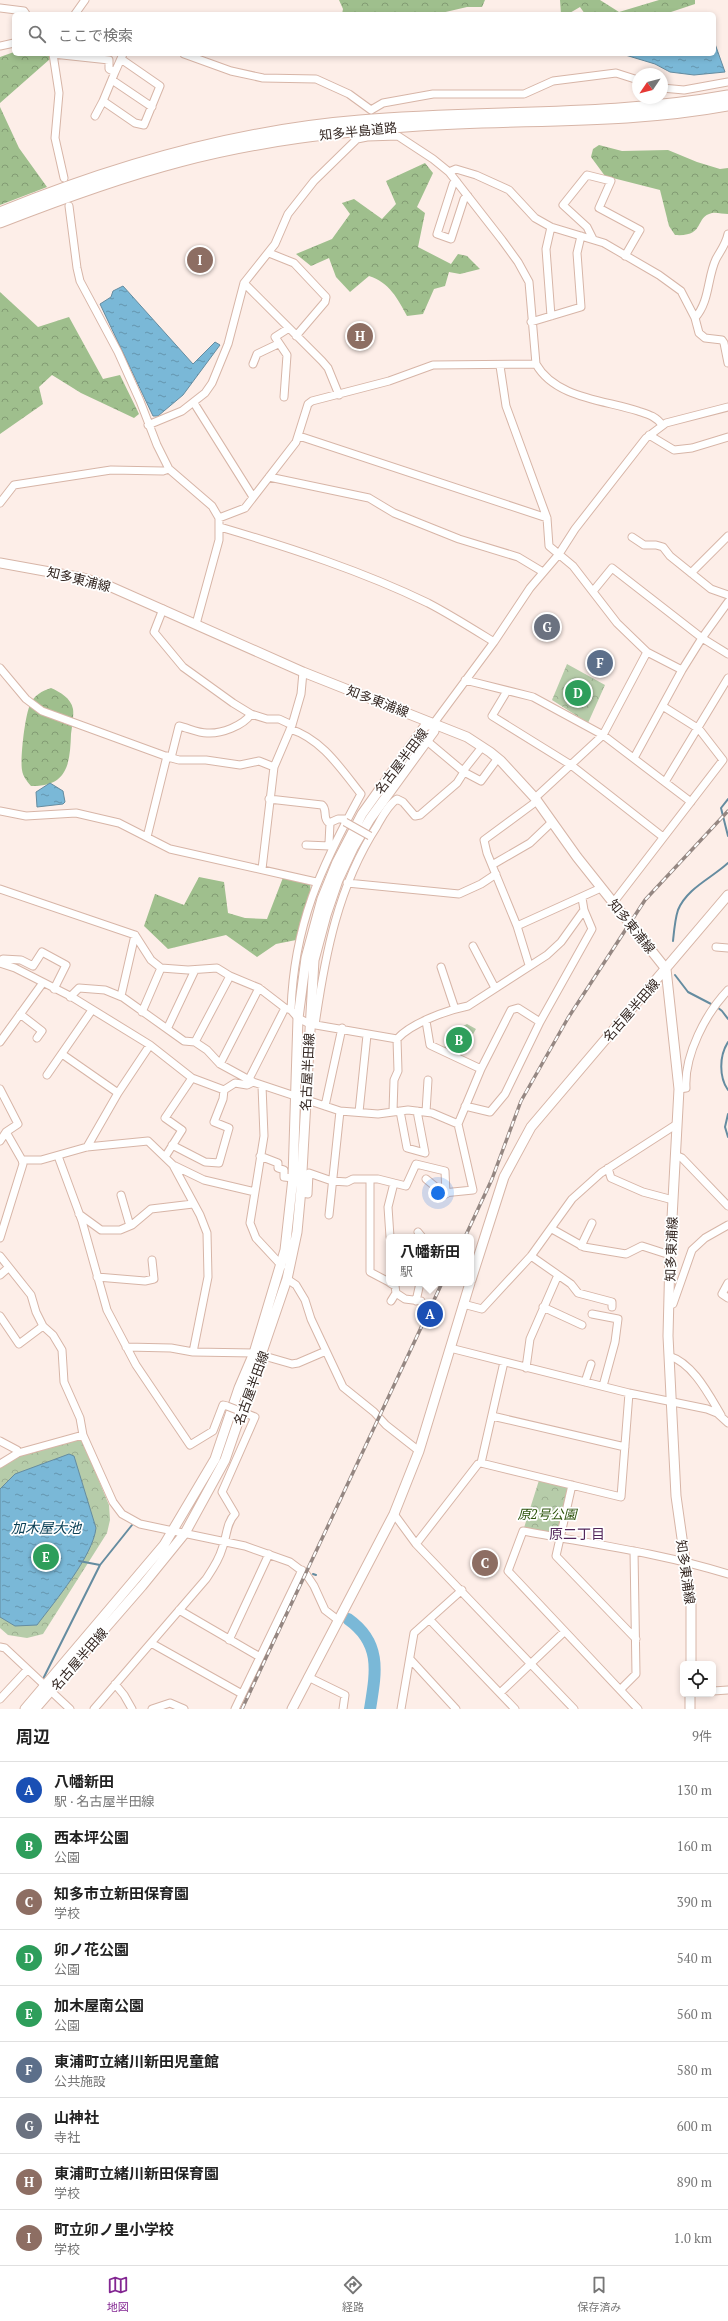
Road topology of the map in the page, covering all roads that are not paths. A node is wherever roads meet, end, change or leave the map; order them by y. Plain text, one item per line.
1 (85, 0) edge
2 (0, 8) edge
3 (25, 12) edge
4 (76, 12) edge
5 (12, 43) edge
6 (0, 46) edge
7 (53, 56) edge
8 (72, 56) edge
9 (122, 56) edge
10 (190, 56) edge
11 (115, 72) junction
12 (632, 78) edge
13 (112, 80) junction
14 (728, 82) edge
15 (668, 89) edge
16 (728, 96) edge
17 (103, 101) junction
18 (728, 105) edge
19 (152, 107) junction
20 (95, 116) dead end
21 (449, 172) junction
22 (64, 178) dead end
23 (457, 182) junction
24 (468, 196) junction
25 (70, 206) dead end
26 (0, 213) edge
27 (0, 222) edge
28 (551, 227) junction
29 (728, 234) edge
30 (581, 236) junction
31 (594, 239) junction
32 (269, 253) junction
33 (625, 256) junction
34 (244, 283) junction
35 (552, 316) junction
36 (695, 318) junction
37 (531, 322) junction
38 (289, 328) junction
39 (296, 336) junction
40 (278, 344) junction
41 (728, 363) edge
42 (253, 364) dead end
43 (536, 364) junction
44 (500, 366) junction
45 (339, 395) junction
46 (284, 397) dead end
47 (194, 403) junction
48 (728, 407) edge
49 (148, 425) junction
50 (662, 425) junction
51 (649, 435) junction
52 (299, 436) junction
53 (728, 437) edge
54 (169, 469) junction
55 (269, 477) junction
56 (253, 497) junction
57 (0, 503) edge
58 (219, 518) junction
59 (548, 518) junction
60 (220, 527) junction
61 (728, 536) edge
62 (632, 537) dead end
63 (559, 554) junction
64 (0, 563) edge
65 (543, 572) junction
66 (691, 572) junction
67 (594, 590) junction
68 (728, 595) edge
69 (728, 602) edge
70 (163, 609) junction
71 (196, 624) junction
72 (702, 638) junction
73 (494, 642) junction
74 (647, 652) junction
75 (728, 654) edge
76 (0, 668) edge
77 (682, 670) junction
78 (303, 672) junction
79 (728, 678) edge
80 (465, 680) junction
81 (507, 692) junction
82 (664, 707) junction
83 (250, 714) junction
84 (434, 723) junction
85 (291, 727) junction
86 (699, 729) junction
87 (603, 734) junction
88 (427, 741) junction
89 (482, 747) junction
90 (169, 757) junction
91 (498, 758) junction
92 (634, 758) junction
93 (571, 765) junction
94 (274, 767) junction
95 (463, 772) junction
96 (665, 782) junction
97 (269, 799) junction
98 (536, 800) junction
99 (691, 802) junction
100 (0, 811) edge
101 (346, 821) junction
102 (552, 822) junction
103 (330, 823) junction
104 (370, 836) junction
105 (147, 837) junction
106 (663, 837) junction
107 (306, 845) dead end
108 (331, 847) junction
109 (492, 865) junction
110 (262, 869) junction
111 (496, 874) junction
112 (316, 882) junction
113 (347, 883) junction
114 (601, 888) junction
115 (0, 889) edge
116 (728, 895) edge
117 (582, 898) junction
118 (613, 903) junction
119 (584, 910) junction
120 (517, 926) junction
121 (136, 935) junction
122 (473, 946) dead end
123 (716, 947) dead end
124 (728, 948) edge
125 (0, 962) edge
126 (529, 966) junction
127 (442, 967) dead end
128 (161, 968) junction
129 (666, 969) junction
130 (195, 970) junction
131 (230, 976) junction
132 (42, 984) junction
133 (259, 988) junction
134 (495, 988) junction
135 (54, 989) junction
136 (728, 990) edge
137 (70, 997) junction
138 (122, 997) junction
139 (288, 1009) junction
140 (455, 1009) junction
141 (92, 1010) junction
142 (142, 1012) junction
143 (20, 1014) junction
144 (298, 1018) junction
145 (426, 1021) junction
146 (540, 1022) junction
147 (312, 1024) junction
148 (168, 1027) junction
149 (342, 1028) junction
150 (367, 1035) junction
151 (37, 1038) dead end
152 (397, 1039) junction
153 (0, 1042) edge
154 (195, 1042) junction
155 (150, 1045) junction
156 (62, 1054) junction
157 (220, 1064) junction
158 (481, 1069) junction
159 (47, 1075) dead end
160 (192, 1078) junction
161 (428, 1080) dead end
162 (251, 1081) junction
163 (262, 1086) junction
164 (0, 1089) edge
165 (679, 1089) junction
166 (224, 1090) junction
167 (118, 1093) junction
168 (301, 1097) junction
169 (325, 1106) junction
170 (464, 1106) junction
171 (340, 1111) junction
172 (397, 1111) junction
173 (417, 1111) junction
174 (359, 1112) junction
175 (426, 1112) junction
176 (458, 1124) junction
177 (677, 1124) junction
178 (6, 1132) junction
179 (0, 1141) edge
180 (172, 1145) junction
181 (87, 1147) junction
182 (676, 1155) junction
183 (58, 1156) junction
184 (260, 1156) junction
185 (165, 1157) junction
186 (22, 1160) junction
187 (173, 1165) junction
188 (608, 1168) junction
189 (293, 1178) junction
190 (370, 1179) junction
191 (426, 1179) dead end
192 (332, 1181) junction
193 (394, 1183) junction
194 (255, 1192) junction
195 (301, 1193) junction
196 (120, 1194) dead end
197 (446, 1194) junction
198 (673, 1200) junction
199 (193, 1204) junction
200 (728, 1206) edge
201 (79, 1214) junction
202 (329, 1215) dead end
203 (592, 1223) dead end
204 (728, 1224) edge
205 (130, 1226) junction
206 (552, 1229) junction
207 (390, 1234) edge
208 (0, 1238) edge
209 (581, 1246) junction
210 (670, 1255) junction
211 (0, 1256) edge
212 (531, 1256) junction
213 (152, 1260) dead end
214 (282, 1266) junction
215 (8, 1268) junction
216 (474, 1269) edge
217 (0, 1275) edge
218 (558, 1275) junction
219 (97, 1278) junction
220 (288, 1279) junction
221 (386, 1282) edge
222 (728, 1283) edge
223 (393, 1286) edge
224 (420, 1286) edge
225 (469, 1286) edge
226 (728, 1298) edge
227 (391, 1302) dead end
228 (463, 1304) junction
229 (669, 1305) junction
230 (543, 1307) junction
231 (612, 1307) dead end
232 (592, 1314) dead end
233 (0, 1316) edge
234 (582, 1325) dead end
235 (44, 1326) junction
236 (126, 1347) junction
237 (450, 1348) junction
238 (326, 1351) junction
239 (192, 1352) junction
240 (258, 1354) junction
241 (669, 1356) junction
242 (504, 1362) junction
243 (591, 1364) dead end
244 (526, 1368) junction
245 (585, 1382) junction
246 (603, 1386) junction
247 (629, 1393) junction
248 (672, 1401) junction
249 (492, 1416) junction
250 (722, 1417) junction
251 (728, 1423) edge
252 (83, 1435) junction
253 (0, 1441) edge
254 (624, 1446) junction
255 (419, 1451) junction
256 (18, 1453) junction
257 (0, 1464) edge
258 (481, 1464) junction
259 (572, 1485) junction
260 (394, 1514) junction
261 (173, 1531) junction
262 (185, 1533) junction
263 (559, 1538) junction
264 (225, 1542) junction
265 (416, 1544) junction
266 (634, 1551) junction
267 (269, 1554) junction
268 (684, 1562) junction
269 (302, 1570) junction
270 (728, 1574) edge
271 (462, 1590) junction
272 (179, 1610) junction
273 (338, 1620) junction
274 (430, 1620) junction
275 (564, 1632) junction
276 (636, 1639) junction
277 (229, 1640) junction
278 (151, 1643) junction
279 (0, 1647) edge
280 (260, 1657) junction
281 (411, 1660) junction
282 (691, 1661) edge
283 (530, 1663) junction
284 (27, 1670) junction
285 (308, 1677) junction
286 (115, 1684) junction
287 (0, 1687) edge
288 (48, 1689) junction
289 (621, 1689) junction
290 (728, 1690) edge
291 (716, 1691) edge
292 (6, 1693) junction
293 (500, 1693) junction
294 (242, 1694) junction
295 (690, 1697) edge
296 (0, 1699) edge
297 (97, 1708) edge
298 (24, 1709) edge
299 (35, 1709) edge
300 (70, 1709) edge
301 (132, 1709) edge
302 (152, 1709) edge
303 (184, 1709) edge
304 (235, 1709) edge
305 (292, 1709) edge
306 (343, 1709) edge
307 (401, 1709) edge
308 (456, 1709) edge
309 (515, 1709) edge
310 (574, 1709) edge
311 (638, 1709) edge
312 (690, 1709) edge

1 - 4 street
2 - 3 street
5 - 6 street
7 - 22 street
8 - 11 street
9 - 11 street
9 - 19 street
10 - 12 street
11 - 13 street
13 - 17 street
13 - 19 street
14 - 15 street
16 - 26 highway, 知多半島道路
17 - 19 street
17 - 20 street
18 - 27 highway, 知多半島道路
21 - 23 street
21 - 28 street
21 - 32 street
23 - 24 street
23 - 24 street
24 - 37 street
25 - 49 street
28 - 30 street
28 - 35 street
29 - 36 street
30 - 31 street
30 - 35 street
31 - 33 street
31 - 33 street
32 - 34 street
32 - 39 street
33 - 36 street
34 - 38 street
34 - 47 street
35 - 37 street
36 - 41 street
37 - 43 street
38 - 39 street
38 - 40 street
39 - 45 street
40 - 42 street
40 - 46 street
43 - 44 street
43 - 50 street
44 - 45 street
44 - 59 street
45 - 52 street
47 - 49 street
47 - 56 street
48 - 50 street
49 - 54 street
50 - 51 street
51 - 53 street
51 - 63 street
52 - 55 street
52 - 59 street
54 - 57 street
54 - 58 street
55 - 56 street
55 - 65 street
56 - 58 street
58 - 60 street
59 - 63 street
60 - 71 street
60 - 73 street
61 - 66 street
62 - 66 street
63 - 65 street
63 - 67 street
64 - 70 main road, 知多東浦線
65 - 73 street
66 - 68 street
67 - 72 street
67 - 74 street
69 - 72 street
70 - 71 main road, 知多東浦線
70 - 83 street
71 - 78 main road, 知多東浦線
72 - 75 street
72 - 77 street
73 - 80 street
74 - 77 street
74 - 87 street
76 - 90 street
77 - 82 street
78 - 84 main road, 知多東浦線
78 - 85 street
79 - 86 street
80 - 81 street
80 - 84 street
81 - 87 street
81 - 93 street
82 - 86 street
82 - 92 street
83 - 85 street
83 - 90 street
84 - 88 main road, 名古屋半田線
84 - 89 main road, 知多東浦線
84 - 144 main road, 名古屋半田線
85 - 94 street
85 - 101 street
86 - 96 street
86 - 99 street
87 - 92 street
87 - 93 street
88 - 95 street
88 - 147 main road, 名古屋半田線
89 - 91 main road, 知多東浦線
89 - 95 street
90 - 94 street
90 - 105 street
91 - 95 street
91 - 98 main road, 知多東浦線
92 - 96 street
93 - 98 street
93 - 106 street
94 - 97 street
95 - 104 street
96 - 99 street
97 - 103 street
97 - 110 street
98 - 102 main road, 知多東浦線
98 - 109 street
99 - 106 street
100 - 105 street
101 - 103 street
101 - 104 street, bridge
101 - 108 street
102 - 109 street
102 - 114 main road, 知多東浦線
103 - 108 street
104 - 113 street
105 - 110 street
106 - 118 street
107 - 108 street
108 - 112 street
109 - 111 street
110 - 112 street
111 - 113 street
111 - 120 street
112 - 139 street
113 - 147 street
114 - 117 street
114 - 118 main road, 知多東浦線
115 - 121 street
116 - 129 main road, 名古屋半田線
117 - 119 street
117 - 120 street
118 - 129 main road, 知多東浦線
119 - 126 street
119 - 146 street
120 - 126 street
121 - 128 street
121 - 138 street
122 - 134 street
123 - 124 street
125 - 132 street
125 - 135 street
126 - 134 street
127 - 140 street
128 - 130 street
128 - 142 street
129 - 165 main road, 知多東浦線
129 - 216 main road, 名古屋半田線
130 - 131 street
130 - 148 street
131 - 133 street
131 - 154 street
132 - 135 street
132 - 143 street
133 - 139 street
133 - 157 street
134 - 140 street
135 - 137 street
136 - 165 street
137 - 138 street
137 - 141 street
138 - 142 street
139 - 144 street
139 - 162 street
140 - 145 street
141 - 155 street
141 - 156 street
142 - 148 street
143 - 151 street
143 - 153 street
144 - 147 street
144 - 168 main road, 名古屋半田線
145 - 152 street
145 - 158 street
146 - 158 street
146 - 170 street
147 - 149 street
147 - 168 main road, 名古屋半田線
148 - 154 street
149 - 150 street
149 - 169 street
150 - 152 street
150 - 174 street
152 - 172 street
154 - 157 street
155 - 160 street
155 - 167 street
156 - 159 street
156 - 167 street
157 - 162 street
158 - 170 street
160 - 166 street
160 - 180 street
161 - 175 street
162 - 163 street
162 - 166 street
163 - 168 street
163 - 184 street
164 - 178 street
165 - 177 main road, 知多東浦線
166 - 180 street
167 - 181 street
168 - 169 street
168 - 189 main road, 名古屋半田線
168 - 195 main road, 名古屋半田線
169 - 171 street
170 - 176 street
171 - 174 street
171 - 192 street
172 - 173 street
172 - 173 street
172 - 174 street
173 - 175 street
175 - 176 street
176 - 197 street
177 - 182 main road, 知多東浦線
177 - 188 street
178 - 179 street
178 - 186 street
180 - 185 street
181 - 183 street
181 - 185 street
182 - 198 main road, 知多東浦線
182 - 200 street
183 - 186 street
183 - 201 street
184 - 189 street
184 - 194 street
185 - 187 street
186 - 208 street
187 - 194 street
187 - 199 street
188 - 198 street
188 - 206 street
189 - 214 main road, 名古屋半田線
190 - 192 street
190 - 193 street
190 - 221 street
191 - 197 street
192 - 195 street
192 - 202 street
193 - 197 street
193 - 207 street
194 - 214 street
195 - 220 main road, 名古屋半田線
196 - 205 street
198 - 210 main road, 知多東浦線
199 - 205 street
199 - 239 street
201 - 205 street
201 - 219 street
203 - 209 street
204 - 229 street
206 - 209 street
206 - 212 street
209 - 210 street
210 - 229 main road, 知多東浦線
211 - 215 street
212 - 218 street
212 - 228 street
213 - 219 street
214 - 240 main road, 名古屋半田線
215 - 217 street
215 - 235 street
218 - 230 street
218 - 231 street
219 - 236 street
220 - 238 street
220 - 240 main road, 名古屋半田線
222 - 226 street
223 - 224 street
223 - 227 street
225 - 228 main road, 名古屋半田線
228 - 237 main road, 名古屋半田線
229 - 241 main road, 知多東浦線
230 - 234 street
230 - 244 street
232 - 246 street
233 - 235 street
235 - 252 street
236 - 239 street
236 - 264 street, bridge
237 - 242 street
237 - 255 main road, 名古屋半田線
238 - 240 street
238 - 255 street
239 - 240 street
240 - 261 main road, 名古屋半田線
240 - 262 main road, 名古屋半田線
241 - 248 main road, 知多東浦線
241 - 250 street
242 - 244 street
242 - 249 street
243 - 245 street
244 - 245 street
245 - 246 street
246 - 247 street
247 - 248 street
247 - 254 street
248 - 250 street
248 - 268 main road, 知多東浦線
249 - 254 street
249 - 258 street
250 - 251 street
252 - 256 street
252 - 261 street
253 - 256 street
254 - 259 street
255 - 260 main road, 名古屋半田線
256 - 257 street
258 - 259 street
258 - 265 street
259 - 263 street
260 - 265 street
260 - 273 main road, 名古屋半田線
261 - 262 street
261 - 288 main road, 名古屋半田線
262 - 264 street
262 - 288 main road, 名古屋半田線
263 - 266 street
263 - 275 street
263 - 276 street
264 - 267 street
264 - 272 street
265 - 271 street
266 - 268 street
266 - 276 street
267 - 269 street
267 - 277 street
268 - 270 street
268 - 282 main road, 知多東浦線
269 - 273 street
269 - 280 street
271 - 274 street
271 - 283 street
272 - 277 street
272 - 278 street
273 - 285 main road, 名古屋半田線
274 - 281 street
274 - 293 street
275 - 283 street
275 - 289 street
276 - 289 street
277 - 280 street
278 - 286 street
278 - 294 street
279 - 284 street
280 - 294 street
281 - 307 street
281 - 308 street
283 - 293 street
283 - 310 street
284 - 288 street
284 - 292 street
285 - 305 main road, 名古屋半田線
285 - 306 street
286 - 297 street
286 - 301 street
287 - 292 street
288 - 298 main road, 名古屋半田線
288 - 299 main road, 名古屋半田線
288 - 300 street
289 - 311 street
290 - 291 street
292 - 296 street
293 - 309 street
294 - 304 street
295 - 312 main road
302 - 303 street

